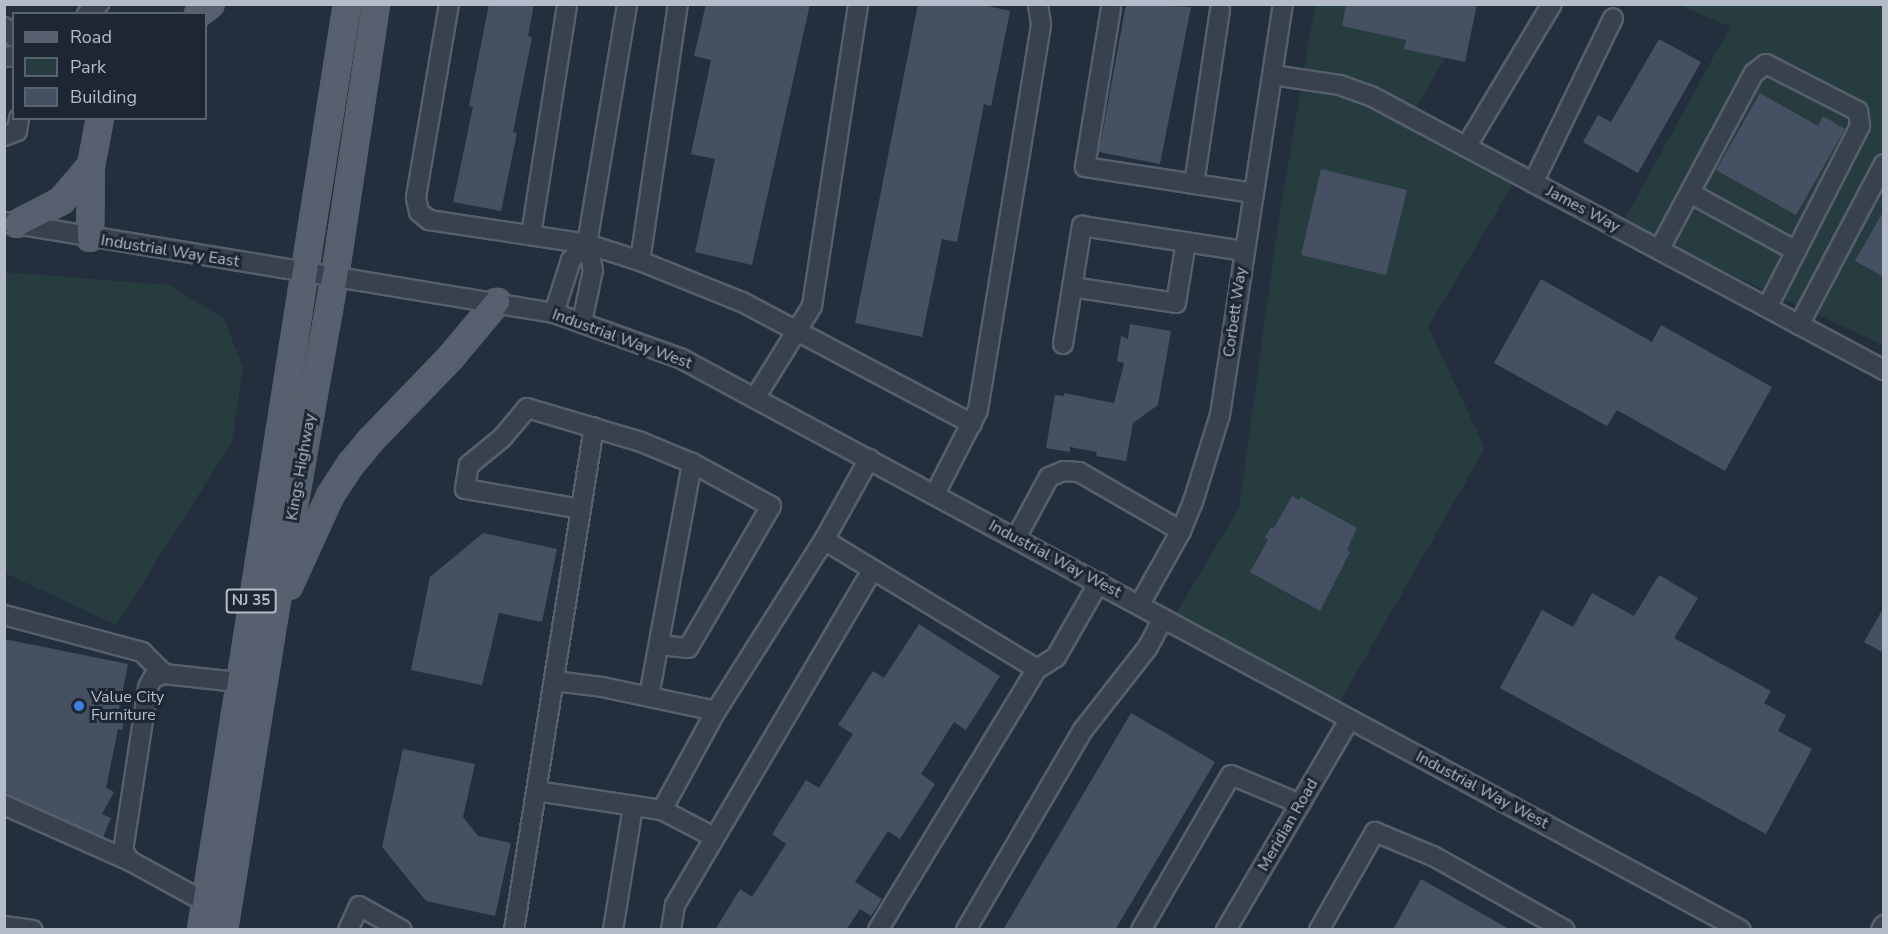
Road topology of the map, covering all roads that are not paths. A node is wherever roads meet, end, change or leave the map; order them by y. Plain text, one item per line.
1 (347, 4) edge
2 (376, 4) edge
3 (449, 4) edge
4 (567, 4) edge
5 (627, 4) edge
6 (678, 4) edge
7 (858, 4) edge
8 (1038, 4) edge
9 (1283, 4) edge
10 (1552, 4) edge
11 (1112, 8) dead end
12 (1220, 10) dead end
13 (1612, 18) dead end
14 (1273, 75) junction
15 (19, 120) edge
16 (100, 120) edge
17 (4, 136) edge
18 (1466, 147) junction
19 (1884, 165) edge
20 (91, 166) junction
21 (1533, 183) junction
22 (1194, 184) junction
23 (1252, 193) junction
24 (1690, 193) junction
25 (11, 223) edge
26 (531, 235) junction
27 (90, 238) junction
28 (1186, 242) junction
29 (587, 244) junction
30 (1659, 250) junction
31 (1243, 251) junction
32 (1796, 251) junction
33 (640, 261) junction
34 (304, 272) junction
35 (335, 276) junction
36 (1072, 287) junction
37 (497, 302) junction
38 (1767, 308) junction
39 (554, 313) junction
40 (582, 322) junction
41 (1799, 325) junction
42 (798, 332) junction
43 (1063, 344) dead end
44 (1884, 370) edge
45 (755, 398) junction
46 (972, 424) junction
47 (594, 427) junction
48 (869, 459) junction
49 (692, 463) junction
50 (934, 494) junction
51 (581, 509) junction
52 (1181, 531) junction
53 (1016, 538) junction
54 (824, 540) junction
55 (872, 571) junction
56 (1100, 582) junction
57 (1140, 604) junction
58 (4, 615) edge
59 (274, 618) junction
60 (1163, 619) junction
61 (660, 645) junction
62 (1037, 669) junction
63 (164, 674) junction
64 (554, 681) junction
65 (238, 682) junction
66 (649, 696) junction
67 (716, 711) junction
68 (1349, 720) junction
69 (536, 790) junction
70 (1300, 804) junction
71 (4, 805) edge
72 (633, 806) junction
73 (662, 810) junction
74 (714, 837) junction
75 (130, 861) junction
76 (205, 902) junction
77 (1884, 925) edge
78 (4, 926) edge
79 (33, 930) edge
80 (201, 930) edge
81 (224, 930) edge
82 (348, 930) edge
83 (402, 930) edge
84 (514, 930) edge
85 (613, 930) edge
86 (671, 930) edge
87 (878, 930) edge
88 (966, 930) edge
89 (1141, 930) edge
90 (1226, 930) edge
91 (1319, 930) edge
92 (1565, 930) edge
93 (1741, 930) edge
94 (1881, 930) edge

1 - 34 main road, Kings Highway / NJ 35
2 - 35 main road, Kings Highway / NJ 35
3 - 26 street
4 - 26 street
5 - 29 street
6 - 33 street
7 - 42 street
8 - 46 street
9 - 14 street, Corbett Way
10 - 18 street
11 - 22 street
12 - 22 street
13 - 21 street
14 - 18 street, James Way
14 - 23 street, Corbett Way
15 - 17 street
16 - 20 main road
18 - 21 street, James Way
19 - 41 street
20 - 25 main road
20 - 27 main road
21 - 30 street, James Way
22 - 23 street
23 - 31 street, Corbett Way
24 - 30 street
24 - 32 street
24 - 32 street
25 - 27 street, Industrial Way East
26 - 29 street
27 - 34 street, Industrial Way East
28 - 31 street
28 - 36 street
28 - 36 street
29 - 33 street
29 - 39 street
29 - 40 street
30 - 38 street, James Way
31 - 52 street, Corbett Way
32 - 38 street
33 - 42 street
34 - 35 street, Industrial Way East
34 - 65 main road, Kings Highway / NJ 35
35 - 37 street, Industrial Way West
35 - 59 main road, Kings Highway / NJ 35
36 - 43 street
37 - 39 street, Industrial Way West
37 - 59 main road
38 - 41 street, James Way
39 - 40 street, Industrial Way West
40 - 45 street, Industrial Way West
41 - 44 street, James Way
42 - 45 street
42 - 46 street
45 - 48 street, Industrial Way West
46 - 50 street
47 - 49 street
47 - 51 street
47 - 51 street
48 - 50 street, Industrial Way West
48 - 54 street
49 - 61 street
49 - 61 street
50 - 53 street, Industrial Way West
51 - 64 street
52 - 53 street
52 - 57 street, Corbett Way
53 - 56 street, Industrial Way West
54 - 55 street
54 - 67 street
55 - 62 street
55 - 74 street
56 - 57 street, Industrial Way West
56 - 62 street
57 - 60 street, Industrial Way West
58 - 63 street
59 - 81 main road, Kings Highway / NJ 35
60 - 68 street, Industrial Way West
60 - 88 street
61 - 66 street
62 - 87 street
63 - 65 street
63 - 75 street
64 - 66 street
64 - 69 street
65 - 76 main road, Kings Highway / NJ 35
66 - 67 street
67 - 73 street
68 - 70 street, Meridian Road
68 - 93 street, Industrial Way West
69 - 72 street
69 - 84 street
70 - 89 street
70 - 90 street, Meridian Road
71 - 75 street
72 - 73 street
72 - 85 street
73 - 74 street
74 - 86 street
75 - 76 street
76 - 80 main road, Kings Highway / NJ 35
77 - 94 street
78 - 79 street
82 - 83 street
91 - 92 street

